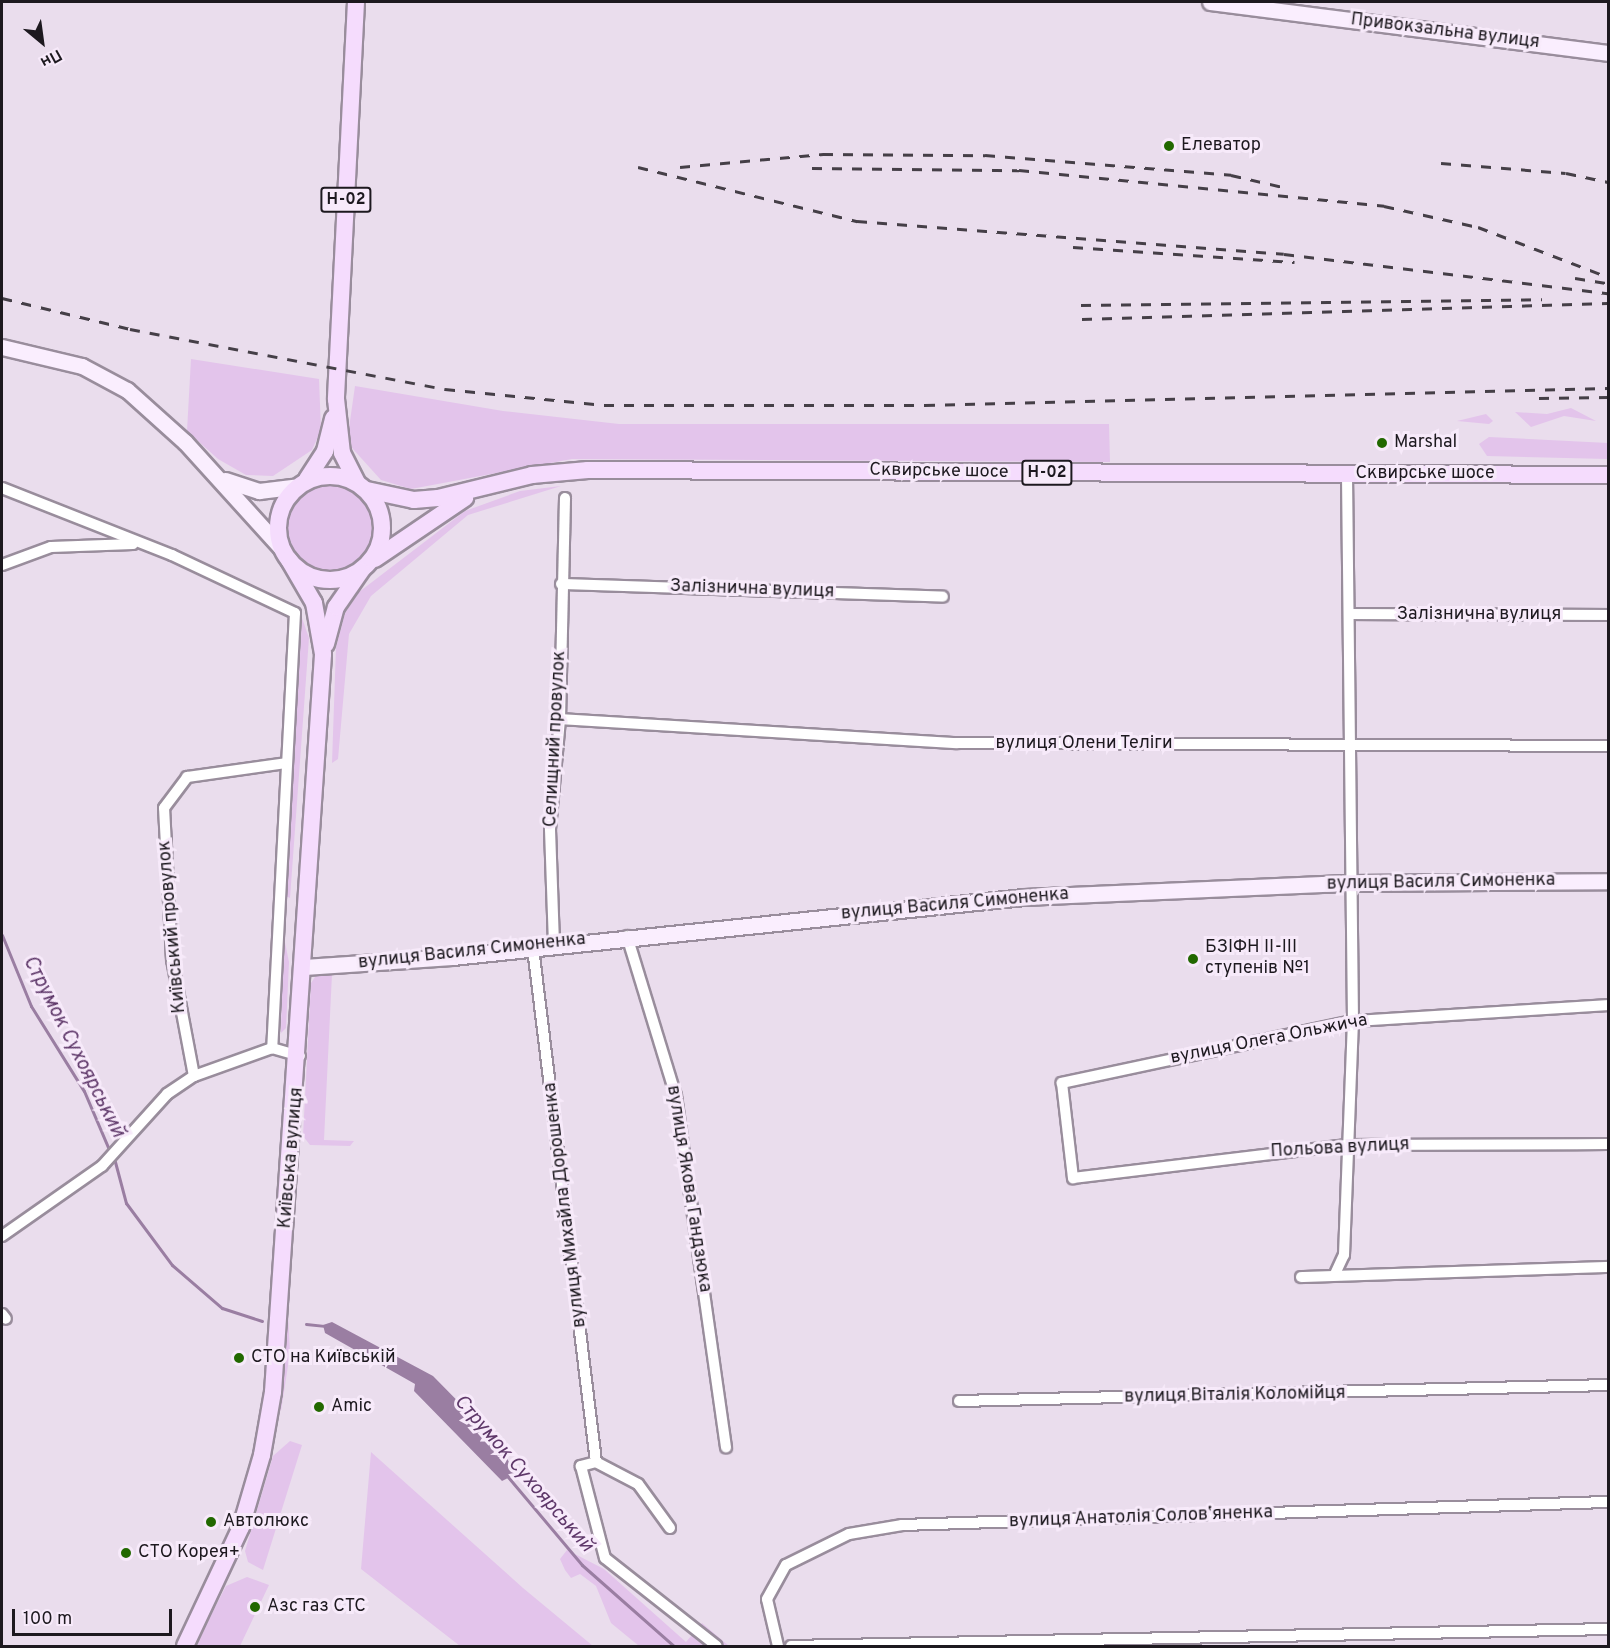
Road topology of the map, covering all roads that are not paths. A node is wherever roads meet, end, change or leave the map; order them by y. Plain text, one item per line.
1 (356, 2) edge
2 (1210, 2) edge
3 (1608, 53) edge
4 (2, 347) edge
5 (336, 399) junction
6 (1347, 473) junction
7 (1608, 475) edge
8 (217, 476) junction
9 (301, 483) junction
10 (362, 487) junction
11 (488, 487) junction
12 (2, 489) edge
13 (565, 498) dead end
14 (141, 544) junction
15 (285, 554) junction
16 (2, 565) edge
17 (368, 565) junction
18 (561, 584) junction
19 (943, 597) dead end
20 (1350, 614) junction
21 (1608, 615) edge
22 (323, 654) junction
23 (560, 719) junction
24 (1349, 746) junction
25 (1608, 746) edge
26 (286, 763) junction
27 (1608, 881) edge
28 (1351, 883) junction
29 (627, 936) junction
30 (554, 944) junction
31 (533, 948) junction
32 (304, 967) junction
33 (1608, 1005) edge
34 (1353, 1021) junction
35 (272, 1048) junction
36 (300, 1056) junction
37 (194, 1076) junction
38 (1608, 1144) edge
39 (1347, 1145) junction
40 (1073, 1178) joint
41 (2, 1236) edge
42 (1608, 1267) edge
43 (1335, 1274) junction
44 (1301, 1277) dead end
45 (1608, 1385) edge
46 (959, 1401) dead end
47 (726, 1447) dead end
48 (596, 1462) junction
49 (1608, 1502) edge
50 (670, 1528) dead end
51 (1608, 1629) edge
52 (185, 1647) edge
53 (717, 1647) edge
54 (778, 1647) edge
55 (791, 1647) edge

1 - 5 main road, Н-02
2 - 3 street, Привокзальна вулиця
4 - 8 street
5 - 9 main road, Н-02
5 - 10 main road, Н-02
6 - 7 main road, Сквирське шосе / Н-02
6 - 11 main road, Сквирське шосе / Н-02
6 - 20 street
8 - 9 street
8 - 15 street
9 - 10 main road
9 - 15 main road, Н-02
10 - 11 main road, Сквирське шосе / Н-02
10 - 17 main road
11 - 17 main road, Сквирське шосе / Н-02
12 - 14 street
13 - 18 street, Селищний провулок
14 - 16 street
14 - 26 street
15 - 17 main road, Н-02
15 - 22 main road, Київська вулиця
17 - 22 main road, Київська вулиця
18 - 19 street, Залізнична вулиця
18 - 23 street, Селищний провулок
20 - 21 street, Залізнична вулиця
20 - 24 street
22 - 32 main road, Київська вулиця
23 - 24 street, вулиця Олени Теліги
23 - 30 street, Селищний провулок
24 - 25 street, вулиця Олени Теліги
24 - 28 street
26 - 35 street
26 - 37 street, Київський провулок
27 - 28 street, вулиця Василя Симоненка
28 - 29 street, вулиця Василя Симоненка
28 - 34 street
29 - 30 street, вулиця Василя Симоненка
29 - 47 street, вулиця Якова Гандзюка
30 - 31 street, вулиця Василя Симоненка
31 - 32 street, вулиця Василя Симоненка
31 - 48 street, вулиця Михайла Дорошенка
32 - 36 main road, Київська вулиця
33 - 34 street, вулиця Олега Ольжича
34 - 39 street
34 - 40 street, вулиця Олега Ольжича
35 - 36 street
35 - 37 street
36 - 52 main road, Київська вулиця
37 - 41 street
38 - 39 street, Польова вулиця
39 - 40 street, Польова вулиця
39 - 43 street
42 - 43 street
43 - 44 street
45 - 46 street, вулиця Віталія Коломійця
48 - 50 street
48 - 53 street
49 - 54 street, вулиця Анатолія Соловʼяненка
51 - 55 street

